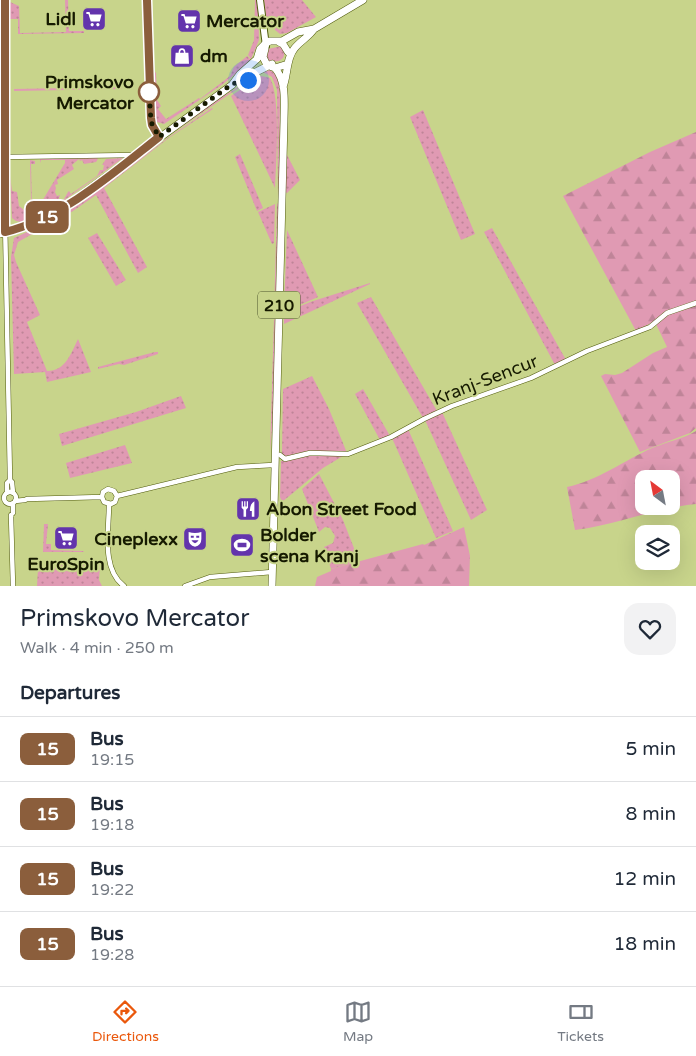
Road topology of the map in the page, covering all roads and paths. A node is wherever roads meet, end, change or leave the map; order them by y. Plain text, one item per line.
1 (4, 0) edge
2 (146, 0) edge
3 (260, 0) edge
4 (362, 0) edge
5 (263, 22) junction
6 (304, 35) junction
7 (279, 42) junction
8 (264, 46) junction
9 (288, 52) junction
10 (263, 57) junction
11 (285, 64) junction
12 (272, 67) junction
13 (236, 82) junction
14 (284, 84) junction
15 (159, 137) junction
16 (136, 155) junction
17 (5, 157) junction
18 (2, 233) edge
19 (696, 302) edge
20 (280, 455) dead end
21 (274, 465) junction
22 (10, 480) junction
23 (117, 496) junction
24 (102, 497) junction
25 (4, 498) edge
26 (14, 498) junction
27 (110, 504) junction
28 (11, 515) junction
29 (272, 572) junction
30 (12, 586) edge
31 (124, 586) edge
32 (185, 586) edge
33 (272, 586) edge

1 - 17 street
2 - 15 street
3 - 5 main road
4 - 6 main road
5 - 7 main road
5 - 8 main road
6 - 7 main road
6 - 9 main road
6 - 11 main road
7 - 8 main road
7 - 9 main road
8 - 10 main road
8 - 13 main road
9 - 11 main road
10 - 12 main road
10 - 13 main road
11 - 12 main road
11 - 14 main road, 210
12 - 13 main road
12 - 13 main road
12 - 14 main road, 210
13 - 15 main road
14 - 21 main road, 210
15 - 16 main road
16 - 17 street
16 - 18 main road
17 - 18 street
18 - 22 street
19 - 20 street, Kranj-Sencur
21 - 23 street
21 - 29 main road, 210
22 - 25 street
22 - 26 street
23 - 24 street
23 - 27 street
24 - 26 street
24 - 27 street
25 - 26 street
25 - 26 street
25 - 28 street
26 - 28 street
27 - 31 street
28 - 30 street
29 - 32 street
29 - 33 main road, 210

